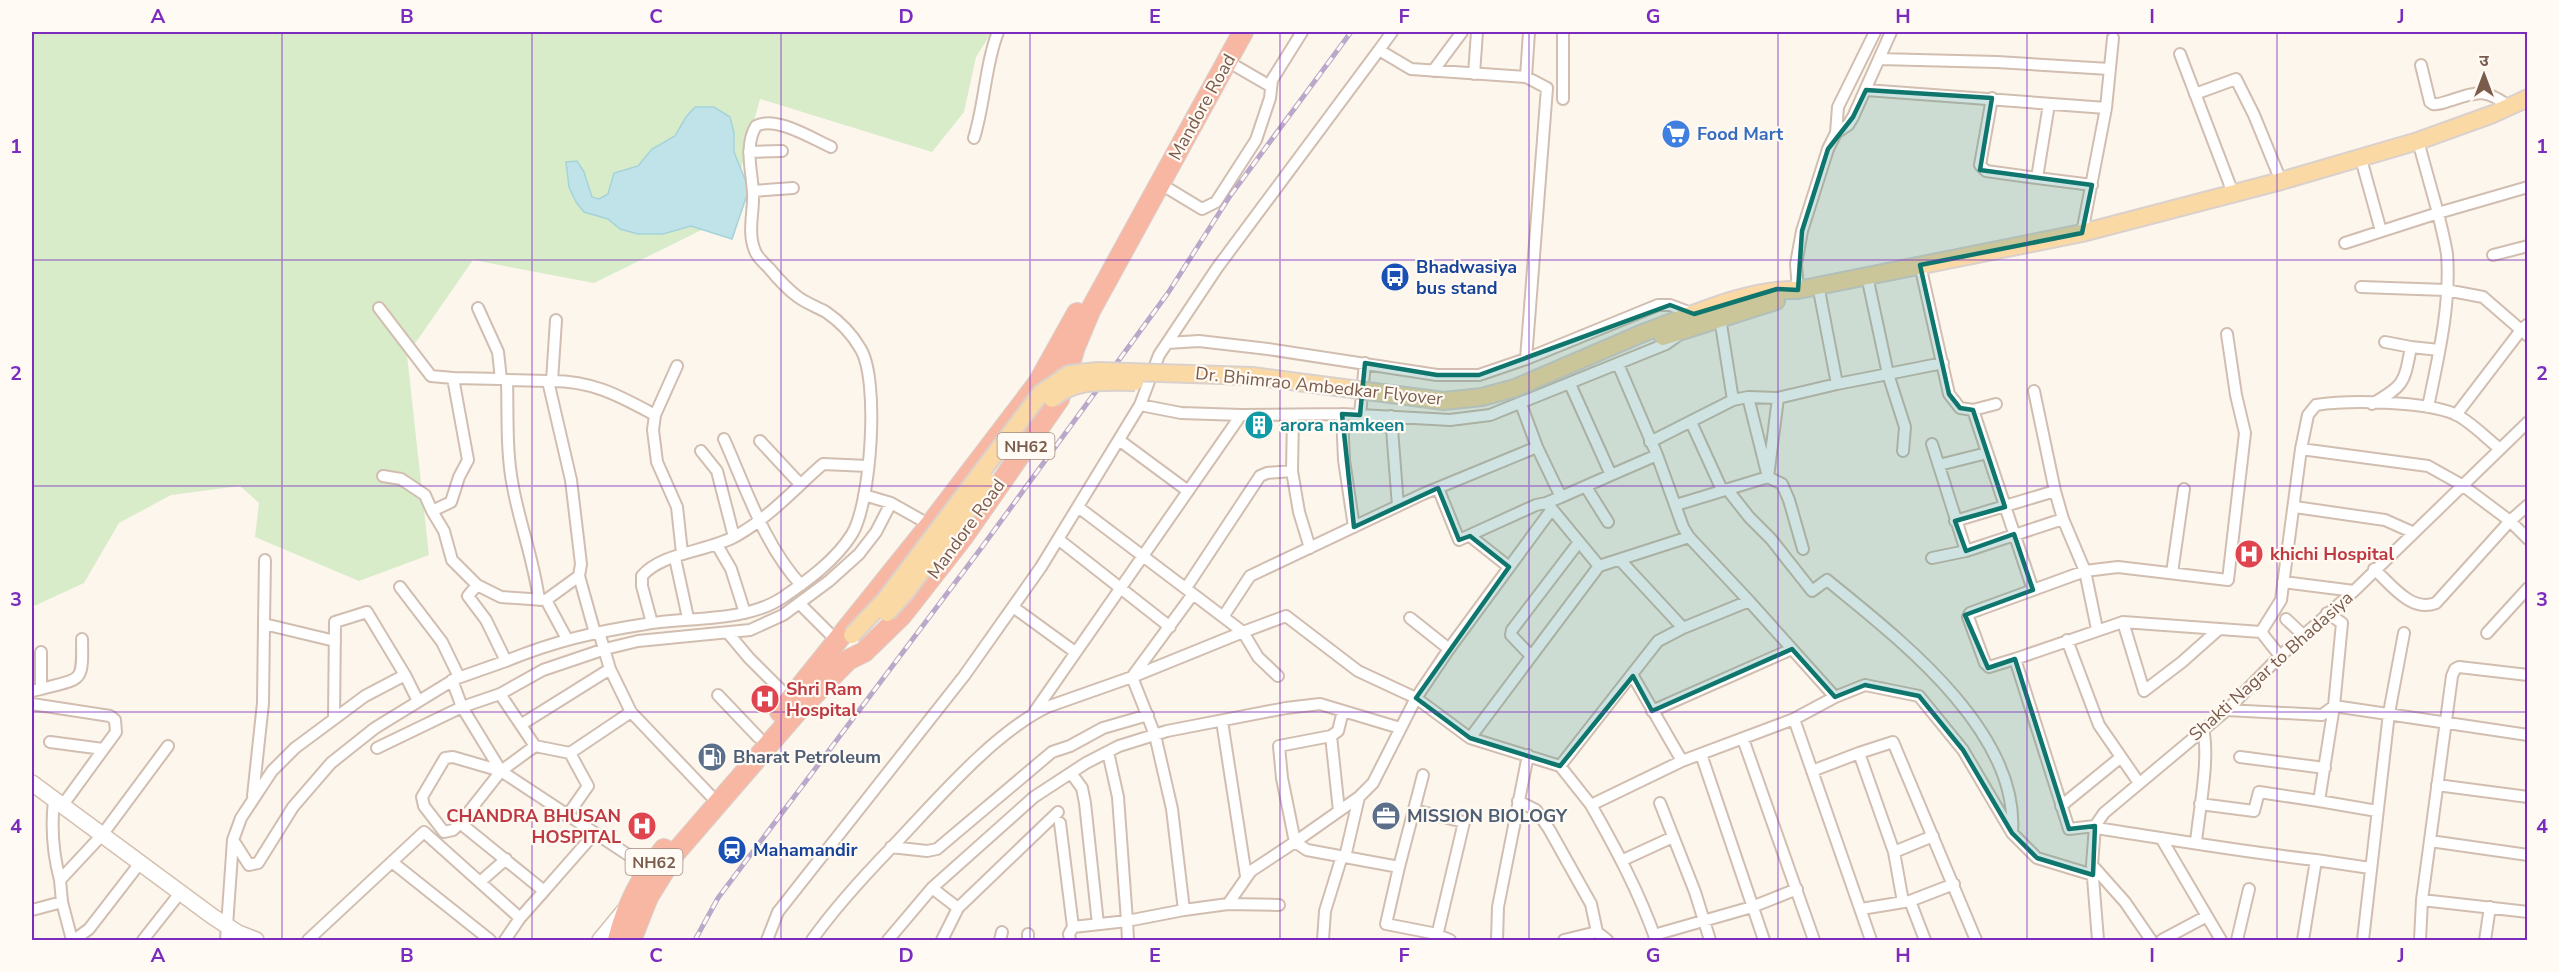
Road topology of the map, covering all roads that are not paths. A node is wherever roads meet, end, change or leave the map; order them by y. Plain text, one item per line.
1 (998, 32) edge
2 (1230, 32) edge
3 (1243, 32) edge
4 (1302, 32) edge
5 (1392, 32) edge
6 (1462, 32) edge
7 (1477, 32) edge
8 (1530, 32) edge
9 (1563, 32) edge
10 (1875, 32) edge
11 (1891, 32) edge
12 (2114, 38) dead end
13 (1379, 50) junction
14 (2180, 54) dead end
15 (1879, 59) junction
16 (1227, 61) junction
17 (2421, 65) dead end
18 (2109, 69) junction
19 (1433, 71) junction
20 (1474, 74) junction
21 (1526, 77) junction
22 (1270, 86) junction
23 (1866, 90) junction
24 (2195, 94) junction
25 (1992, 98) junction
26 (2528, 98) edge
27 (1563, 99) dead end
28 (2049, 104) junction
29 (2510, 107) junction
30 (2106, 108) junction
31 (1836, 133) junction
32 (974, 138) dead end
33 (2418, 141) junction
34 (831, 147) dead end
35 (782, 151) dead end
36 (749, 153) junction
37 (2361, 159) junction
38 (2037, 178) junction
39 (2281, 181) junction
40 (1159, 183) junction
41 (2092, 186) junction
42 (2528, 187) edge
43 (792, 188) dead end
44 (753, 191) junction
45 (2233, 193) junction
46 (2438, 213) junction
47 (2381, 231) junction
48 (2082, 233) junction
49 (2345, 243) dead end
50 (2528, 246) edge
51 (2493, 255) dead end
52 (1920, 265) junction
53 (1867, 276) junction
54 (1818, 285) junction
55 (2361, 287) dead end
56 (1798, 290) junction
57 (2446, 290) junction
58 (379, 308) dead end
59 (478, 308) dead end
60 (1720, 318) junction
61 (556, 320) dead end
62 (1691, 321) junction
63 (2525, 330) edge
64 (2227, 334) dead end
65 (2385, 342) dead end
66 (1167, 343) junction
67 (2411, 347) junction
68 (2439, 350) junction
69 (1526, 359) junction
70 (1365, 363) junction
71 (1943, 363) junction
72 (1618, 364) junction
73 (677, 366) dead end
74 (1888, 374) junction
75 (453, 378) junction
76 (504, 379) junction
77 (550, 381) junction
78 (1570, 384) junction
79 (1837, 384) junction
80 (2034, 391) dead end
81 (1748, 397) junction
82 (1778, 398) junction
83 (1733, 400) junction
84 (1521, 404) junction
85 (1996, 404) dead end
86 (2372, 404) junction
87 (1140, 405) junction
88 (2428, 407) junction
89 (1973, 410) junction
90 (1342, 414) junction
91 (655, 415) junction
92 (1360, 415) junction
93 (2456, 415) junction
94 (1241, 416) junction
95 (1293, 416) junction
96 (1391, 416) junction
97 (1691, 422) junction
98 (2528, 422) edge
99 (724, 439) dead end
100 (1119, 440) junction
101 (760, 441) dead end
102 (1650, 442) junction
103 (1932, 444) dead end
104 (1537, 447) junction
105 (2499, 448) junction
106 (2301, 449) junction
107 (701, 451) dead end
108 (1903, 451) dead end
109 (1987, 453) junction
110 (1657, 455) junction
111 (1939, 465) junction
112 (868, 466) junction
113 (1292, 471) junction
114 (1611, 475) junction
115 (383, 476) dead end
116 (1768, 477) junction
117 (800, 484) junction
118 (2462, 485) junction
119 (1586, 487) junction
120 (1438, 488) junction
121 (2184, 489) dead end
122 (1725, 490) junction
123 (1188, 491) junction
124 (2055, 491) junction
125 (864, 495) junction
126 (1561, 496) junction
127 (891, 503) junction
128 (1676, 505) junction
129 (2528, 505) edge
130 (1398, 506) junction
131 (1549, 506) junction
132 (1078, 507) junction
133 (2005, 507) junction
134 (2295, 507) junction
135 (432, 511) junction
136 (2063, 519) junction
137 (760, 521) junction
138 (1956, 521) junction
139 (2510, 521) junction
140 (1608, 522) dead end
141 (930, 525) junction
142 (1354, 527) junction
143 (2412, 532) junction
144 (2014, 534) junction
145 (1470, 536) junction
146 (734, 537) junction
147 (1689, 537) junction
148 (1058, 539) junction
149 (2528, 539) edge
150 (1579, 542) junction
151 (717, 545) junction
152 (1310, 548) junction
153 (1803, 549) dead end
154 (1966, 551) junction
155 (679, 555) junction
156 (1143, 556) junction
157 (1932, 558) dead end
158 (265, 560) dead end
159 (1620, 560) junction
160 (1599, 566) junction
161 (1509, 567) junction
162 (2374, 569) junction
163 (2085, 570) junction
164 (2172, 573) junction
165 (579, 576) junction
166 (2283, 582) junction
167 (477, 585) junction
168 (801, 585) junction
169 (400, 587) dead end
170 (1120, 588) junction
171 (2528, 588) edge
172 (2033, 590) junction
173 (1189, 591) junction
174 (2354, 591) junction
175 (542, 600) junction
176 (1749, 601) junction
177 (800, 603) junction
178 (1013, 607) junction
179 (745, 613) junction
180 (2327, 613) junction
181 (1223, 617) junction
182 (688, 618) junction
183 (1410, 618) dead end
184 (2286, 620) dead end
185 (2123, 622) junction
186 (652, 623) junction
187 (264, 624) junction
188 (1170, 627) junction
189 (1683, 628) junction
190 (2097, 630) junction
191 (2218, 630) junction
192 (597, 632) junction
193 (1243, 632) junction
194 (2261, 632) junction
195 (728, 633) junction
196 (2404, 633) dead end
197 (2487, 633) dead end
198 (2303, 635) junction
199 (82, 639) dead end
200 (567, 639) junction
201 (850, 640) junction
202 (2067, 640) junction
203 (335, 641) junction
204 (605, 649) junction
205 (1449, 649) junction
206 (1792, 649) junction
207 (41, 652) dead end
208 (1075, 652) junction
209 (1531, 656) junction
210 (2280, 656) junction
211 (2015, 659) junction
212 (848, 660) junction
213 (506, 661) junction
214 (610, 669) junction
215 (405, 675) junction
216 (2528, 675) edge
217 (1278, 676) dead end
218 (1633, 676) junction
219 (1132, 677) junction
220 (455, 679) junction
221 (36, 690) edge
222 (500, 694) junction
223 (718, 695) dead end
224 (1835, 697) junction
225 (1416, 698) junction
226 (791, 700) junction
227 (418, 701) junction
228 (32, 704) edge
229 (2334, 705) junction
230 (462, 707) junction
231 (2227, 710) junction
232 (1343, 711) junction
233 (1652, 711) junction
234 (631, 712) junction
235 (1034, 713) junction
236 (2389, 713) junction
237 (1148, 715) junction
238 (334, 719) junction
239 (1794, 719) junction
240 (1222, 721) junction
241 (2446, 722) junction
242 (522, 724) junction
243 (1401, 728) junction
244 (2203, 729) junction
245 (1155, 735) junction
246 (2528, 735) edge
247 (1331, 736) junction
248 (758, 737) junction
249 (1470, 738) junction
250 (1743, 740) junction
251 (50, 742) dead end
252 (168, 746) dead end
253 (535, 746) junction
254 (377, 748) dead end
255 (103, 750) junction
256 (1108, 752) junction
257 (570, 753) junction
258 (1859, 753) junction
259 (1701, 754) junction
260 (1528, 755) junction
261 (2121, 757) junction
262 (2240, 757) dead end
263 (1682, 761) junction
264 (1560, 766) junction
265 (2325, 768) junction
266 (501, 771) junction
267 (1812, 771) junction
268 (1071, 773) junction
269 (1423, 775) dead end
270 (32, 783) edge
271 (2139, 783) junction
272 (2437, 785) junction
273 (710, 795) junction
274 (1359, 797) junction
275 (2528, 798) edge
276 (253, 799) junction
277 (1518, 801) junction
278 (2319, 801) junction
279 (58, 803) junction
280 (1660, 803) dead end
281 (2200, 804) junction
282 (1590, 805) junction
283 (2061, 806) junction
284 (1414, 810) junction
285 (1339, 811) junction
286 (2377, 812) junction
287 (567, 816) junction
288 (460, 823) junction
289 (2095, 827) junction
290 (2012, 833) junction
291 (594, 834) junction
292 (102, 835) junction
293 (1933, 836) junction
294 (1673, 837) junction
295 (2161, 838) junction
296 (233, 840) junction
297 (2430, 841) junction
298 (1295, 842) junction
299 (2196, 842) junction
300 (891, 847) junction
301 (1894, 852) junction
302 (2528, 855) edge
303 (1344, 857) junction
304 (506, 860) junction
305 (1623, 860) junction
306 (2316, 860) junction
307 (392, 862) junction
308 (140, 863) junction
309 (1400, 867) junction
310 (648, 868) junction
311 (2370, 868) junction
312 (2092, 870) junction
313 (1246, 876) junction
314 (60, 880) junction
315 (480, 882) junction
316 (1954, 884) junction
317 (932, 888) junction
318 (1797, 889) junction
319 (2249, 889) dead end
320 (544, 891) junction
321 (180, 893) junction
322 (2422, 900) junction
323 (1906, 901) junction
324 (62, 902) junction
325 (1228, 904) junction
326 (1279, 905) dead end
327 (1752, 907) junction
328 (2490, 907) junction
329 (958, 908) junction
330 (626, 909) junction
331 (1861, 909) junction
332 (32, 910) edge
333 (1184, 910) junction
334 (2528, 912) edge
335 (2207, 916) junction
336 (520, 918) junction
337 (1704, 920) junction
338 (1127, 921) junction
339 (1098, 924) junction
340 (225, 925) junction
341 (1073, 927) junction
342 (1597, 932) junction
343 (1436, 938) edge
344 (1655, 938) edge
345 (73, 940) edge
346 (143, 940) edge
347 (226, 940) edge
348 (256, 940) edge
349 (308, 940) edge
350 (490, 940) edge
351 (505, 940) edge
352 (600, 940) edge
353 (618, 940) edge
354 (631, 940) edge
355 (767, 940) edge
356 (812, 940) edge
357 (888, 940) edge
358 (942, 940) edge
359 (1070, 940) edge
360 (1128, 940) edge
361 (1323, 940) edge
362 (1450, 940) edge
363 (1497, 940) edge
364 (1564, 940) edge
365 (1607, 940) edge
366 (1710, 940) edge
367 (1764, 940) edge
368 (1814, 940) edge
369 (1871, 940) edge
370 (1925, 940) edge
371 (1976, 940) edge
372 (2098, 940) edge
373 (2151, 940) edge
374 (2162, 940) edge
375 (2221, 940) edge
376 (2237, 940) edge
377 (2303, 940) edge
378 (2362, 940) edge
379 (2420, 940) edge
380 (2485, 940) edge

1 - 32 street
2 - 141 highway, Mandore Road / NH62
3 - 16 highway, Mandore Road / NH62
4 - 22 street
5 - 13 street
6 - 19 street
7 - 20 street
8 - 21 street
9 - 27 street
10 - 31 street
11 - 15 street
12 - 18 street
13 - 19 street
13 - 66 street
14 - 24 street
15 - 18 street
15 - 23 street
16 - 22 street
16 - 40 highway, Mandore Road / NH62
17 - 29 street
18 - 30 street
19 - 20 street
20 - 21 street
21 - 69 street
22 - 40 street
23 - 25 street
23 - 31 street
24 - 39 street
24 - 45 street
25 - 28 street
25 - 38 street
26 - 29 main road
28 - 30 street
28 - 38 street
29 - 33 main road
30 - 41 street
31 - 56 street
33 - 37 main road
33 - 46 street
34 - 36 street
35 - 36 street
36 - 44 street
37 - 39 main road
37 - 47 street
38 - 41 street
39 - 45 main road
40 - 212 highway, Mandore Road / NH62
41 - 48 street
42 - 46 street
43 - 44 street
44 - 112 street
45 - 48 main road
46 - 47 street
46 - 57 street
47 - 49 street
48 - 52 main road
50 - 51 street
52 - 53 main road
52 - 71 street
53 - 54 main road
53 - 74 street
54 - 56 main road
54 - 79 street
55 - 57 street
56 - 60 main road
56 - 62 main road
57 - 63 street
57 - 68 street
58 - 75 street
59 - 76 street
60 - 62 main road
60 - 83 street
61 - 77 street
62 - 69 street
62 - 72 street
62 - 201 main road, Dr. Bhimrao Ambedkar Flyover, bridge
63 - 93 street
64 - 164 street
65 - 67 street
66 - 70 street
66 - 87 street
67 - 68 street
67 - 86 street
68 - 88 street
69 - 70 street
70 - 92 street
71 - 74 street
71 - 89 street
72 - 78 street
72 - 102 street
73 - 91 street
74 - 79 street
74 - 108 street
75 - 76 street
75 - 135 street
76 - 77 street
76 - 175 street
77 - 91 street
77 - 165 street
78 - 84 street
78 - 114 street
79 - 82 street
80 - 124 street
81 - 82 street
81 - 83 street
81 - 116 street
82 - 116 street
83 - 97 street
84 - 96 street
84 - 104 street
85 - 89 street
86 - 88 street
86 - 106 street
87 - 94 street
87 - 100 street
88 - 93 street
89 - 109 street
90 - 92 street
90 - 95 street
90 - 142 street
91 - 155 street
92 - 96 street
93 - 105 street
94 - 95 street
94 - 123 street
95 - 113 street
96 - 130 street
97 - 102 street
97 - 122 street
98 - 105 street, Shakti Nagar to Bhadasiya
99 - 137 street
100 - 123 street
100 - 132 street
101 - 117 street
102 - 110 street
103 - 111 street
104 - 120 street
104 - 126 street
105 - 118 street, Shakti Nagar to Bhadasiya
106 - 118 street
106 - 134 street
107 - 146 street
109 - 111 street
109 - 133 street
110 - 114 street
110 - 128 street
111 - 138 street
112 - 117 street
112 - 125 street
113 - 152 street
113 - 173 street
114 - 119 street
115 - 135 street
116 - 122 street
116 - 153 street
117 - 137 street
118 - 139 street
118 - 143 street, Shakti Nagar to Bhadasiya
119 - 126 street
119 - 140 street
120 - 130 street
120 - 145 street
121 - 164 street
122 - 128 street
122 - 290 street
123 - 156 street
124 - 133 street
124 - 136 street
125 - 127 street
125 - 168 street
126 - 131 street
127 - 141 street
127 - 177 street
128 - 147 street
129 - 139 street
130 - 142 street
131 - 145 street
131 - 150 street
131 - 161 street
132 - 148 street
132 - 156 street
133 - 138 street
133 - 144 street
134 - 143 street
134 - 166 street
135 - 167 street
136 - 144 street
136 - 163 street
137 - 146 street
137 - 168 street
138 - 154 street
139 - 149 street
139 - 162 street
141 - 201 highway, Mandore Road / NH62
142 - 152 street
143 - 162 street, Shakti Nagar to Bhadasiya
144 - 154 street
144 - 172 street
145 - 161 street
146 - 151 street
147 - 159 street
147 - 176 street
148 - 170 street
148 - 178 street
150 - 160 street
150 - 209 street
151 - 155 street
151 - 179 street
152 - 181 street
154 - 157 street
155 - 182 street
155 - 186 street
156 - 170 street
156 - 173 street
158 - 187 street
159 - 160 street
159 - 189 street
160 - 209 street
161 - 205 street
162 - 174 street, Shakti Nagar to Bhadasiya
163 - 164 street
163 - 172 street
163 - 190 street
165 - 175 street
165 - 192 street
166 - 174 street
166 - 194 street
167 - 175 street
167 - 213 street
168 - 179 street
169 - 220 street
170 - 188 street
170 - 208 street
171 - 197 street
172 - 211 street
173 - 181 street
173 - 188 street
174 - 180 street, Shakti Nagar to Bhadasiya
175 - 200 street
176 - 189 street
176 - 206 street
177 - 195 street
177 - 201 street
178 - 208 street
178 - 355 street
179 - 182 street
180 - 198 street, Shakti Nagar to Bhadasiya
180 - 229 street
181 - 193 street
182 - 186 street
183 - 205 street
184 - 198 street
185 - 190 street
185 - 191 street
185 - 191 street
186 - 192 street
187 - 203 street
187 - 276 street
188 - 219 street
189 - 218 street
190 - 202 street
191 - 194 street
192 - 200 street
192 - 204 street
193 - 217 street
193 - 219 street
193 - 225 street
194 - 210 street
195 - 204 street
195 - 226 street
196 - 236 street
198 - 210 street, Shakti Nagar to Bhadasiya
199 - 221 street
200 - 213 street
201 - 212 main road, Dr. Bhimrao Ambedkar Flyover
201 - 226 highway, Mandore Road / NH62
202 - 211 street
202 - 261 street
203 - 215 street
203 - 238 street
204 - 214 street
204 - 222 street
205 - 225 street
206 - 224 street
206 - 233 street
207 - 221 street
208 - 235 street
209 - 249 street
210 - 231 street, Shakti Nagar to Bhadasiya
211 - 283 street
212 - 354 highway, Mandore Road / NH62
213 - 220 street
214 - 234 street
214 - 242 street
215 - 227 street
215 - 238 street
216 - 241 street
218 - 233 street
218 - 264 street
219 - 235 street
219 - 237 street
220 - 227 street
220 - 230 street
222 - 230 street
222 - 242 street
223 - 248 street
224 - 239 street
224 - 290 street
225 - 243 street
225 - 249 street
226 - 248 highway, Mandore Road / NH62
227 - 296 street
228 - 255 street
229 - 231 street
229 - 236 street
229 - 265 street
230 - 254 street
230 - 266 street
231 - 244 street, Shakti Nagar to Bhadasiya
232 - 240 street
232 - 243 street
232 - 247 street
233 - 263 street
234 - 257 street
234 - 273 street
235 - 300 street
236 - 241 street
236 - 286 street
237 - 245 street
237 - 300 street
238 - 276 street
239 - 250 street
239 - 267 street
240 - 245 street
240 - 313 street
241 - 246 street
241 - 272 street
242 - 253 street
243 - 274 street
244 - 271 street, Shakti Nagar to Bhadasiya
244 - 281 street
245 - 256 street
245 - 333 street
247 - 285 street
247 - 298 street
248 - 273 highway, Mandore Road / NH62
249 - 260 street
250 - 259 street
250 - 318 street
251 - 255 street
252 - 292 street
253 - 257 street
253 - 266 street
255 - 279 street
256 - 268 street
256 - 338 street
257 - 287 street
258 - 267 street
258 - 293 street
258 - 301 street
259 - 263 street
259 - 327 street
260 - 264 street
260 - 277 street
261 - 271 street
261 - 283 street
262 - 265 street
263 - 282 street
264 - 282 street
265 - 278 street
266 - 287 street
266 - 288 street
266 - 288 street
267 - 331 street
268 - 317 street
268 - 339 street
269 - 284 street
270 - 279 street
271 - 289 street, Shakti Nagar to Bhadasiya
272 - 275 street
272 - 297 street
273 - 310 highway, Mandore Road / NH62
274 - 285 street
274 - 303 street
276 - 296 street
277 - 342 street
277 - 363 street
278 - 281 street
278 - 286 street
279 - 292 street
279 - 314 street
280 - 294 street
281 - 299 street
282 - 305 street
283 - 289 street
284 - 309 street
284 - 343 street
285 - 298 street
286 - 311 street
287 - 291 street
288 - 304 street
289 - 295 street
289 - 312 street
290 - 312 street
291 - 310 street
291 - 320 street
292 - 308 street
292 - 314 street
293 - 301 street
293 - 316 street
294 - 305 street
294 - 337 street
295 - 299 street
295 - 335 street
296 - 340 street
297 - 302 street
297 - 322 street
298 - 303 street
298 - 313 street
299 - 306 street
300 - 356 street
301 - 323 street
303 - 309 street
303 - 361 street
304 - 315 street
304 - 320 street
305 - 344 street
306 - 311 street
306 - 377 street
307 - 315 street
307 - 349 street
307 - 350 street
308 - 321 street
308 - 345 street
309 - 343 street
310 - 330 highway, Mandore Road / NH62
311 - 378 street
312 - 372 street
312 - 373 street
313 - 325 street
314 - 324 street
315 - 336 street
316 - 323 street
316 - 371 street
317 - 329 street
317 - 357 street
318 - 327 street
318 - 368 street
319 - 376 street
320 - 336 street
321 - 340 street
321 - 346 street
322 - 328 street
322 - 379 street
323 - 331 street
323 - 370 street
324 - 332 street
324 - 345 street
325 - 326 street
325 - 333 street
327 - 337 street
327 - 367 street
328 - 334 street
328 - 380 street
329 - 341 street
329 - 358 street
330 - 352 street
330 - 353 highway, Mandore Road / NH62
331 - 369 street
333 - 338 street
335 - 374 street
335 - 375 street
336 - 351 street
337 - 344 street
337 - 366 street
338 - 339 street
338 - 360 street
339 - 341 street
340 - 347 street
340 - 348 street
341 - 359 street
342 - 364 street
342 - 365 street
343 - 362 street

